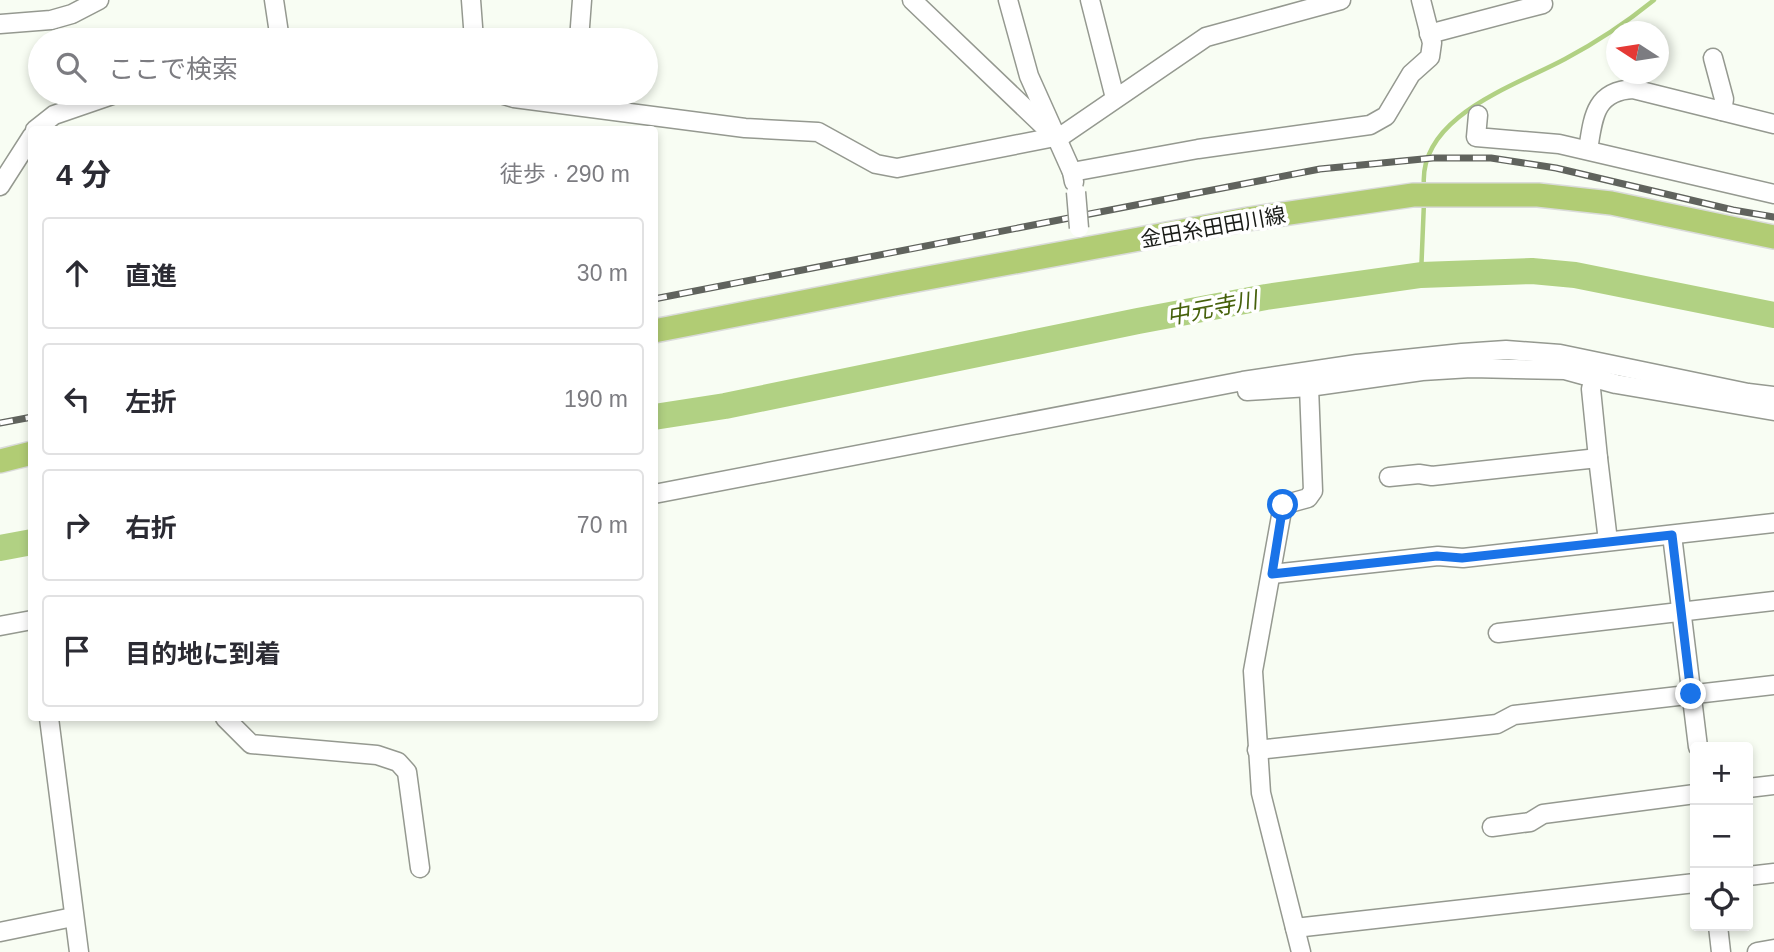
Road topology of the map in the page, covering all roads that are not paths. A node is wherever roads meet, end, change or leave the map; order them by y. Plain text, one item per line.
1 (99, 0) edge
2 (274, 0) edge
3 (471, 0) edge
4 (582, 0) edge
5 (912, 0) edge
6 (1008, 0) edge
7 (1090, 0) edge
8 (1341, 0) edge
9 (1421, 0) edge
10 (1543, 4) dead end
11 (0, 24) edge
12 (279, 28) edge
13 (473, 28) edge
14 (580, 28) edge
15 (1429, 34) junction
16 (1713, 58) dead end
17 (1115, 98) junction
18 (83, 105) edge
19 (610, 105) edge
20 (1722, 111) junction
21 (1478, 116) dead end
22 (1774, 124) edge
23 (40, 126) edge
24 (1055, 137) junction
25 (28, 142) edge
26 (1588, 150) junction
27 (1072, 172) junction
28 (0, 186) edge
29 (1774, 194) edge
30 (1774, 237) edge
31 (1080, 239) junction
32 (658, 330) edge
33 (1594, 378) junction
34 (1219, 385) junction
35 (1309, 387) junction
36 (1774, 396) edge
37 (1774, 411) edge
38 (28, 454) edge
39 (1598, 458) junction
40 (1, 460) edge
41 (1390, 477) dead end
42 (658, 493) edge
43 (1774, 523) edge
44 (1672, 535) junction
45 (1608, 541) junction
46 (1272, 574) junction
47 (1774, 601) edge
48 (1680, 611) junction
49 (28, 621) edge
50 (0, 626) edge
51 (1498, 633) dead end
52 (1774, 685) edge
53 (1691, 694) junction
54 (49, 721) edge
55 (233, 721) edge
56 (1697, 742) edge
57 (1257, 750) junction
58 (1774, 785) edge
59 (1753, 787) edge
60 (1690, 795) edge
61 (1492, 827) dead end
62 (420, 868) dead end
63 (1774, 873) edge
64 (1753, 875) edge
65 (1690, 884) edge
66 (73, 917) junction
67 (1295, 928) junction
68 (1719, 931) edge
69 (0, 932) edge
70 (1774, 949) edge
71 (79, 952) edge
72 (1301, 952) edge
73 (1721, 952) edge
74 (1757, 952) edge

1 - 11 street
2 - 12 street
3 - 13 street
4 - 14 street
5 - 24 street
6 - 24 street
7 - 17 street
8 - 17 street
9 - 15 street
10 - 15 street
15 - 27 street
16 - 20 street
17 - 24 street
18 - 23 street
19 - 24 street
20 - 22 street
20 - 26 street
21 - 26 street
24 - 27 street
25 - 28 street
26 - 29 street
27 - 31 street, bridge
30 - 31 main road, 金田糸田田川線
31 - 32 main road, 金田糸田田川線
33 - 35 street
33 - 37 street
33 - 39 street
34 - 35 street
34 - 36 street
34 - 42 street
35 - 46 street
38 - 40 main road
39 - 41 street
39 - 45 street
43 - 44 street
44 - 45 street
44 - 48 street
45 - 46 street
46 - 57 street
47 - 48 street
48 - 51 street
48 - 53 street
49 - 50 street
52 - 53 street
53 - 56 street
53 - 57 street
54 - 66 street
55 - 62 street
57 - 67 street
58 - 59 street
60 - 61 street
63 - 64 street
65 - 67 street
66 - 69 street
66 - 71 street
67 - 72 street
68 - 73 street
70 - 74 street

